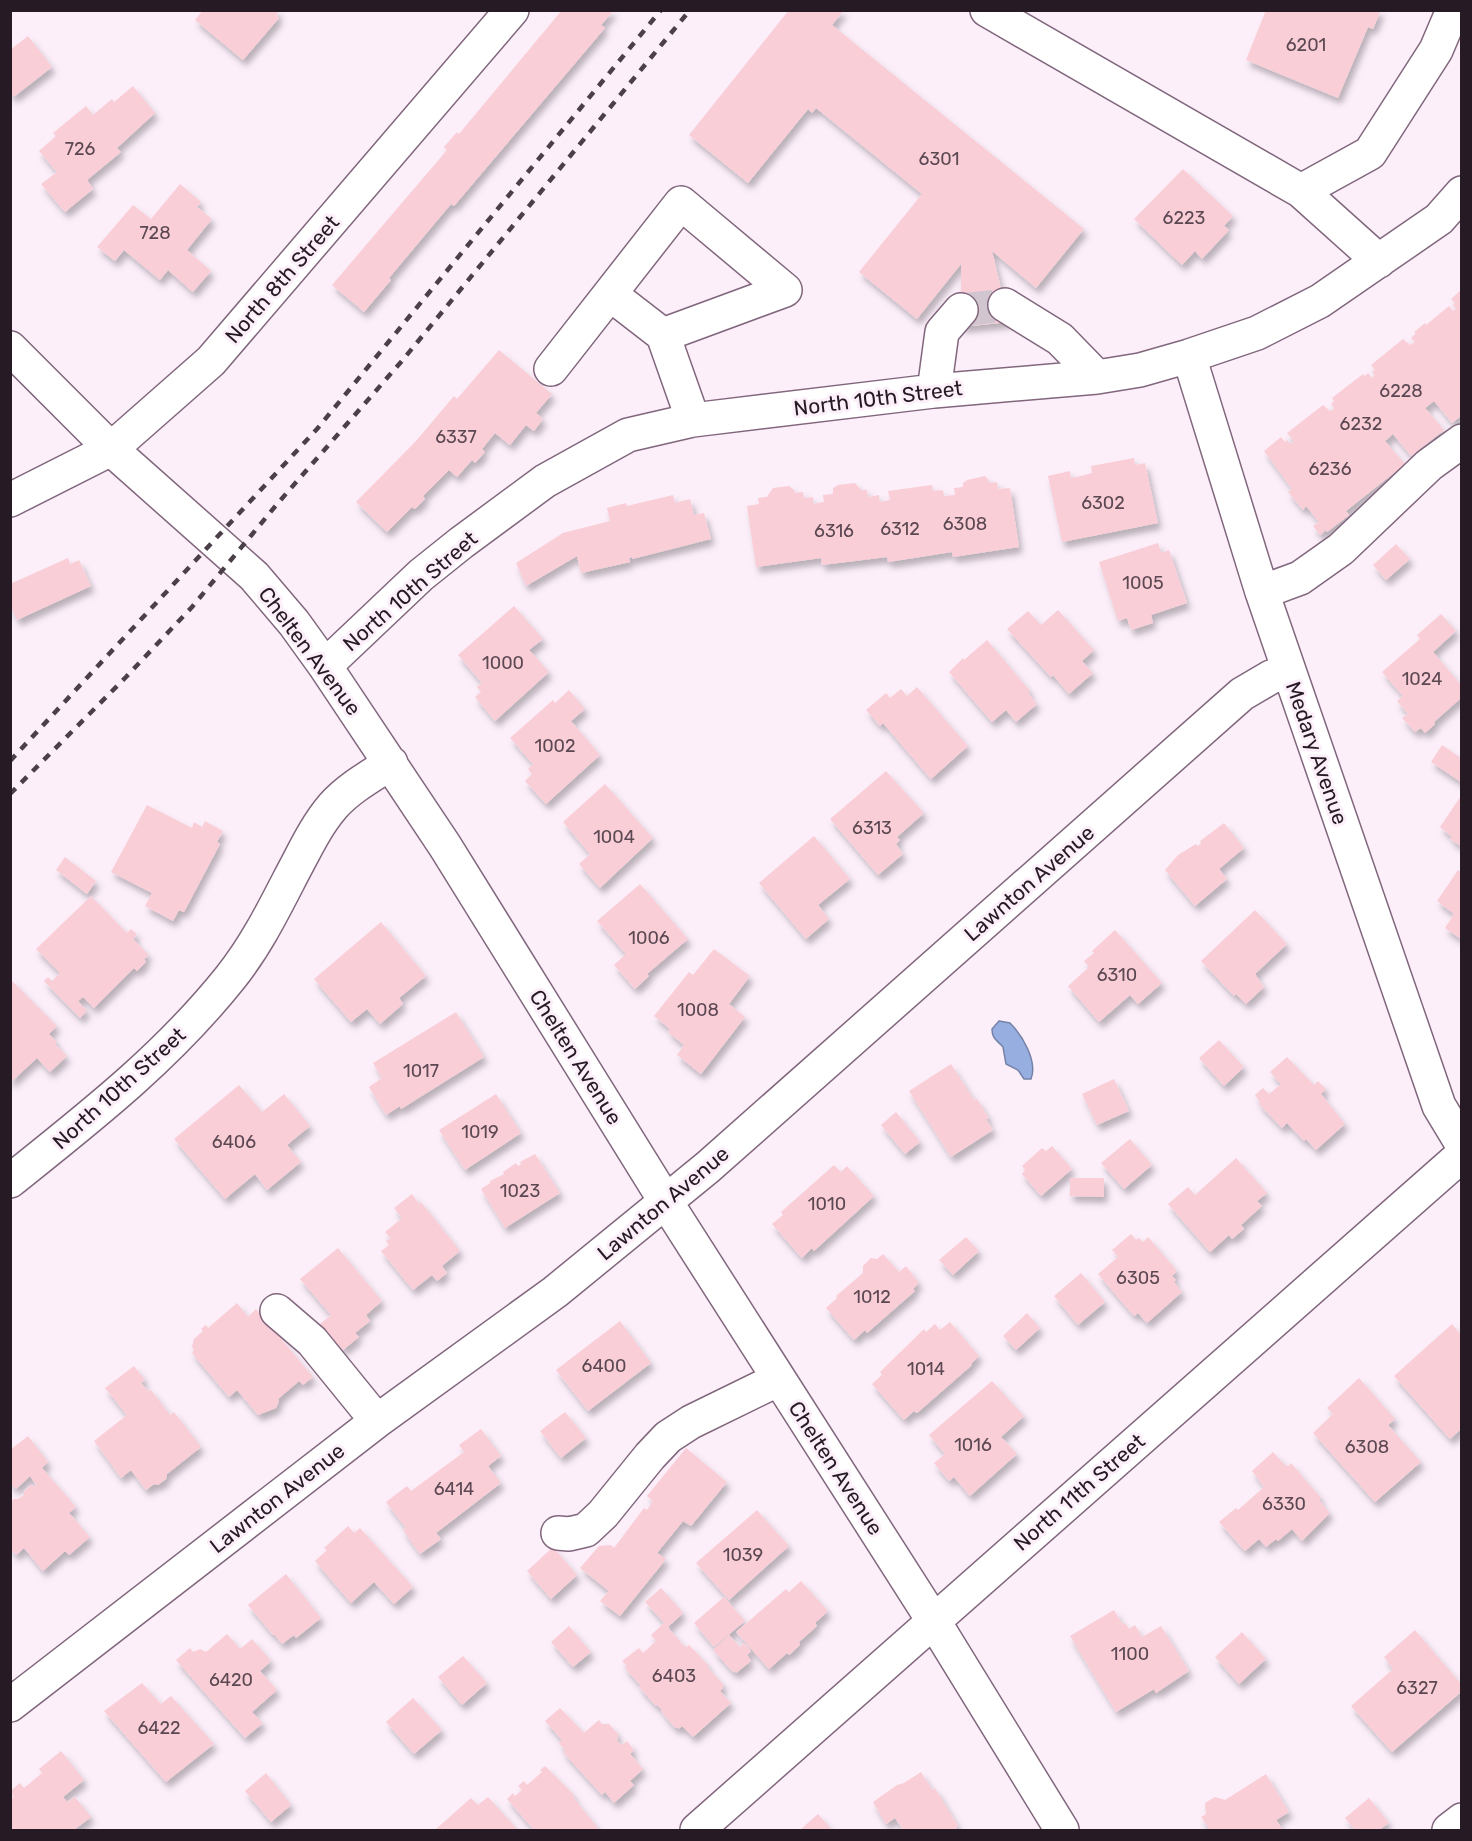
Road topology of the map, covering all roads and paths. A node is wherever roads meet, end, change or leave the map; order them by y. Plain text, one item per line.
1 (512, 10) edge
2 (987, 10) edge
3 (1454, 10) edge
4 (1301, 191) junction
5 (1461, 193) edge
6 (1379, 261) junction
7 (610, 294) junction
8 (1005, 305) tunnel mouth
9 (961, 310) tunnel mouth
10 (663, 335) junction
11 (10, 348) edge
12 (1189, 356) junction
13 (551, 369) dead end
14 (1097, 377) junction
15 (934, 391) junction
16 (693, 420) junction
17 (1461, 441) edge
18 (111, 448) junction
19 (10, 500) edge
20 (1262, 592) junction
21 (325, 666) junction
22 (1288, 671) junction
23 (391, 763) junction
24 (1461, 1144) edge
25 (1461, 1155) edge
26 (10, 1181) edge
27 (666, 1202) junction
28 (277, 1311) dead end
29 (779, 1379) junction
30 (377, 1421) junction
31 (558, 1533) dead end
32 (933, 1620) junction
33 (10, 1705) edge
34 (1461, 1820) edge
35 (698, 1830) edge
36 (1062, 1830) edge
37 (1449, 1830) edge

1 - 18 street, North 8th Street
2 - 4 street
3 - 4 street
4 - 6 street
5 - 6 street, North 10th Street
6 - 12 street, North 10th Street
7 - 10 street
7 - 10 street
7 - 13 street
8 - 14 street
9 - 15 street
10 - 16 street
11 - 18 street, Chelten Avenue
12 - 14 street, North 10th Street
12 - 20 street, Medary Avenue
14 - 15 street, North 10th Street
15 - 16 street, North 10th Street
16 - 21 street, North 10th Street
17 - 20 street
18 - 19 street, North 8th Street
18 - 21 street, Chelten Avenue
20 - 22 street, Medary Avenue
21 - 23 street, Chelten Avenue
22 - 24 street, Medary Avenue
22 - 27 street, Lawnton Avenue
23 - 26 street, North 10th Street
23 - 27 street, Chelten Avenue
25 - 32 street, North 11th Street
27 - 29 street, Chelten Avenue
27 - 30 street, Lawnton Avenue
28 - 30 street
29 - 31 street
29 - 32 street, Chelten Avenue
30 - 33 street, Lawnton Avenue
32 - 35 street, North 11th Street
32 - 36 street, Chelten Avenue
34 - 37 street

